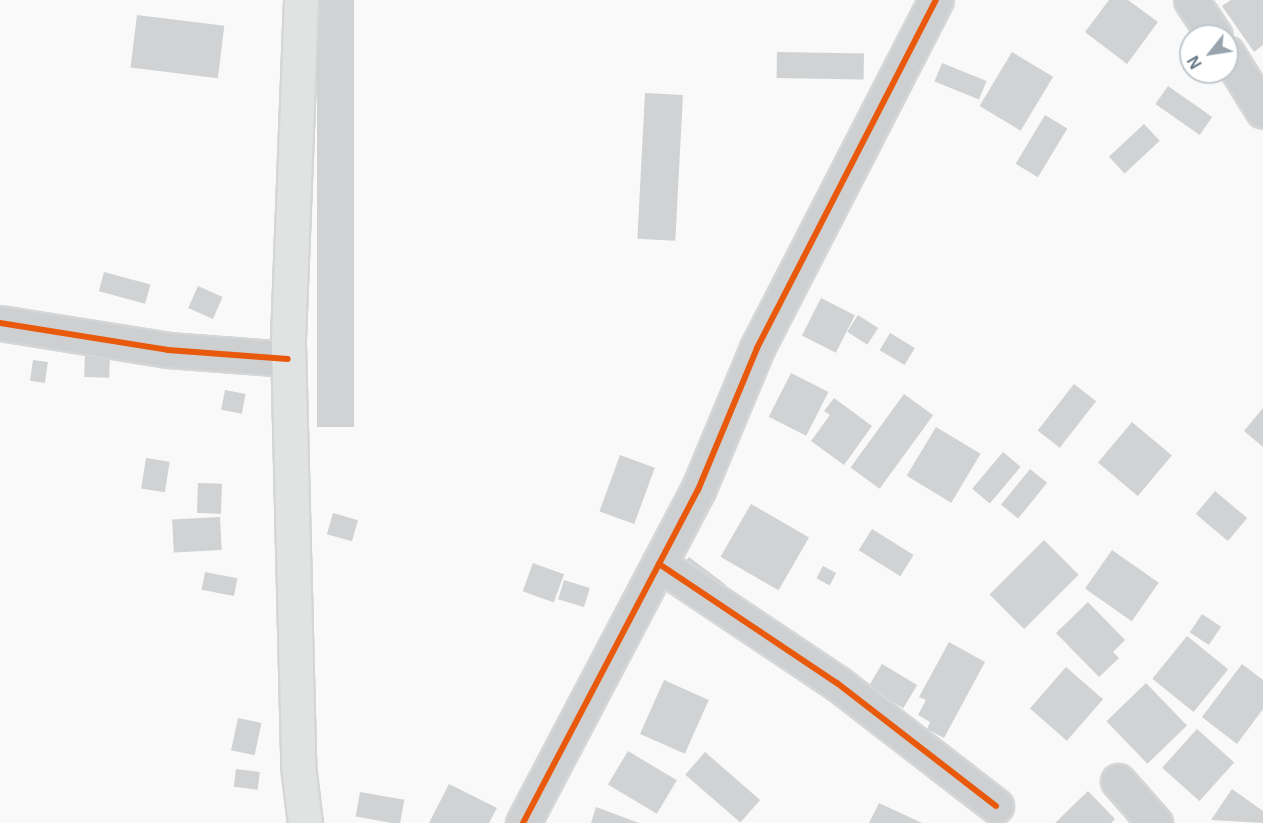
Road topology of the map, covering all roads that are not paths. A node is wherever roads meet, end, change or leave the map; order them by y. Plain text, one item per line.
1 (301, 0) edge
2 (936, 0) edge
3 (1191, 0) edge
4 (1207, 24) edge
5 (1239, 72) edge
6 (1263, 111) edge
7 (0, 322) edge
8 (288, 359) junction
9 (659, 564) junction
10 (1118, 781) dead end
11 (996, 806) dead end
12 (305, 823) edge
13 (523, 823) edge
14 (1155, 823) edge

1 - 8 main road
2 - 9 street
3 - 4 street
5 - 6 street
7 - 8 street
8 - 12 main road
9 - 11 street
9 - 13 street
10 - 14 street

